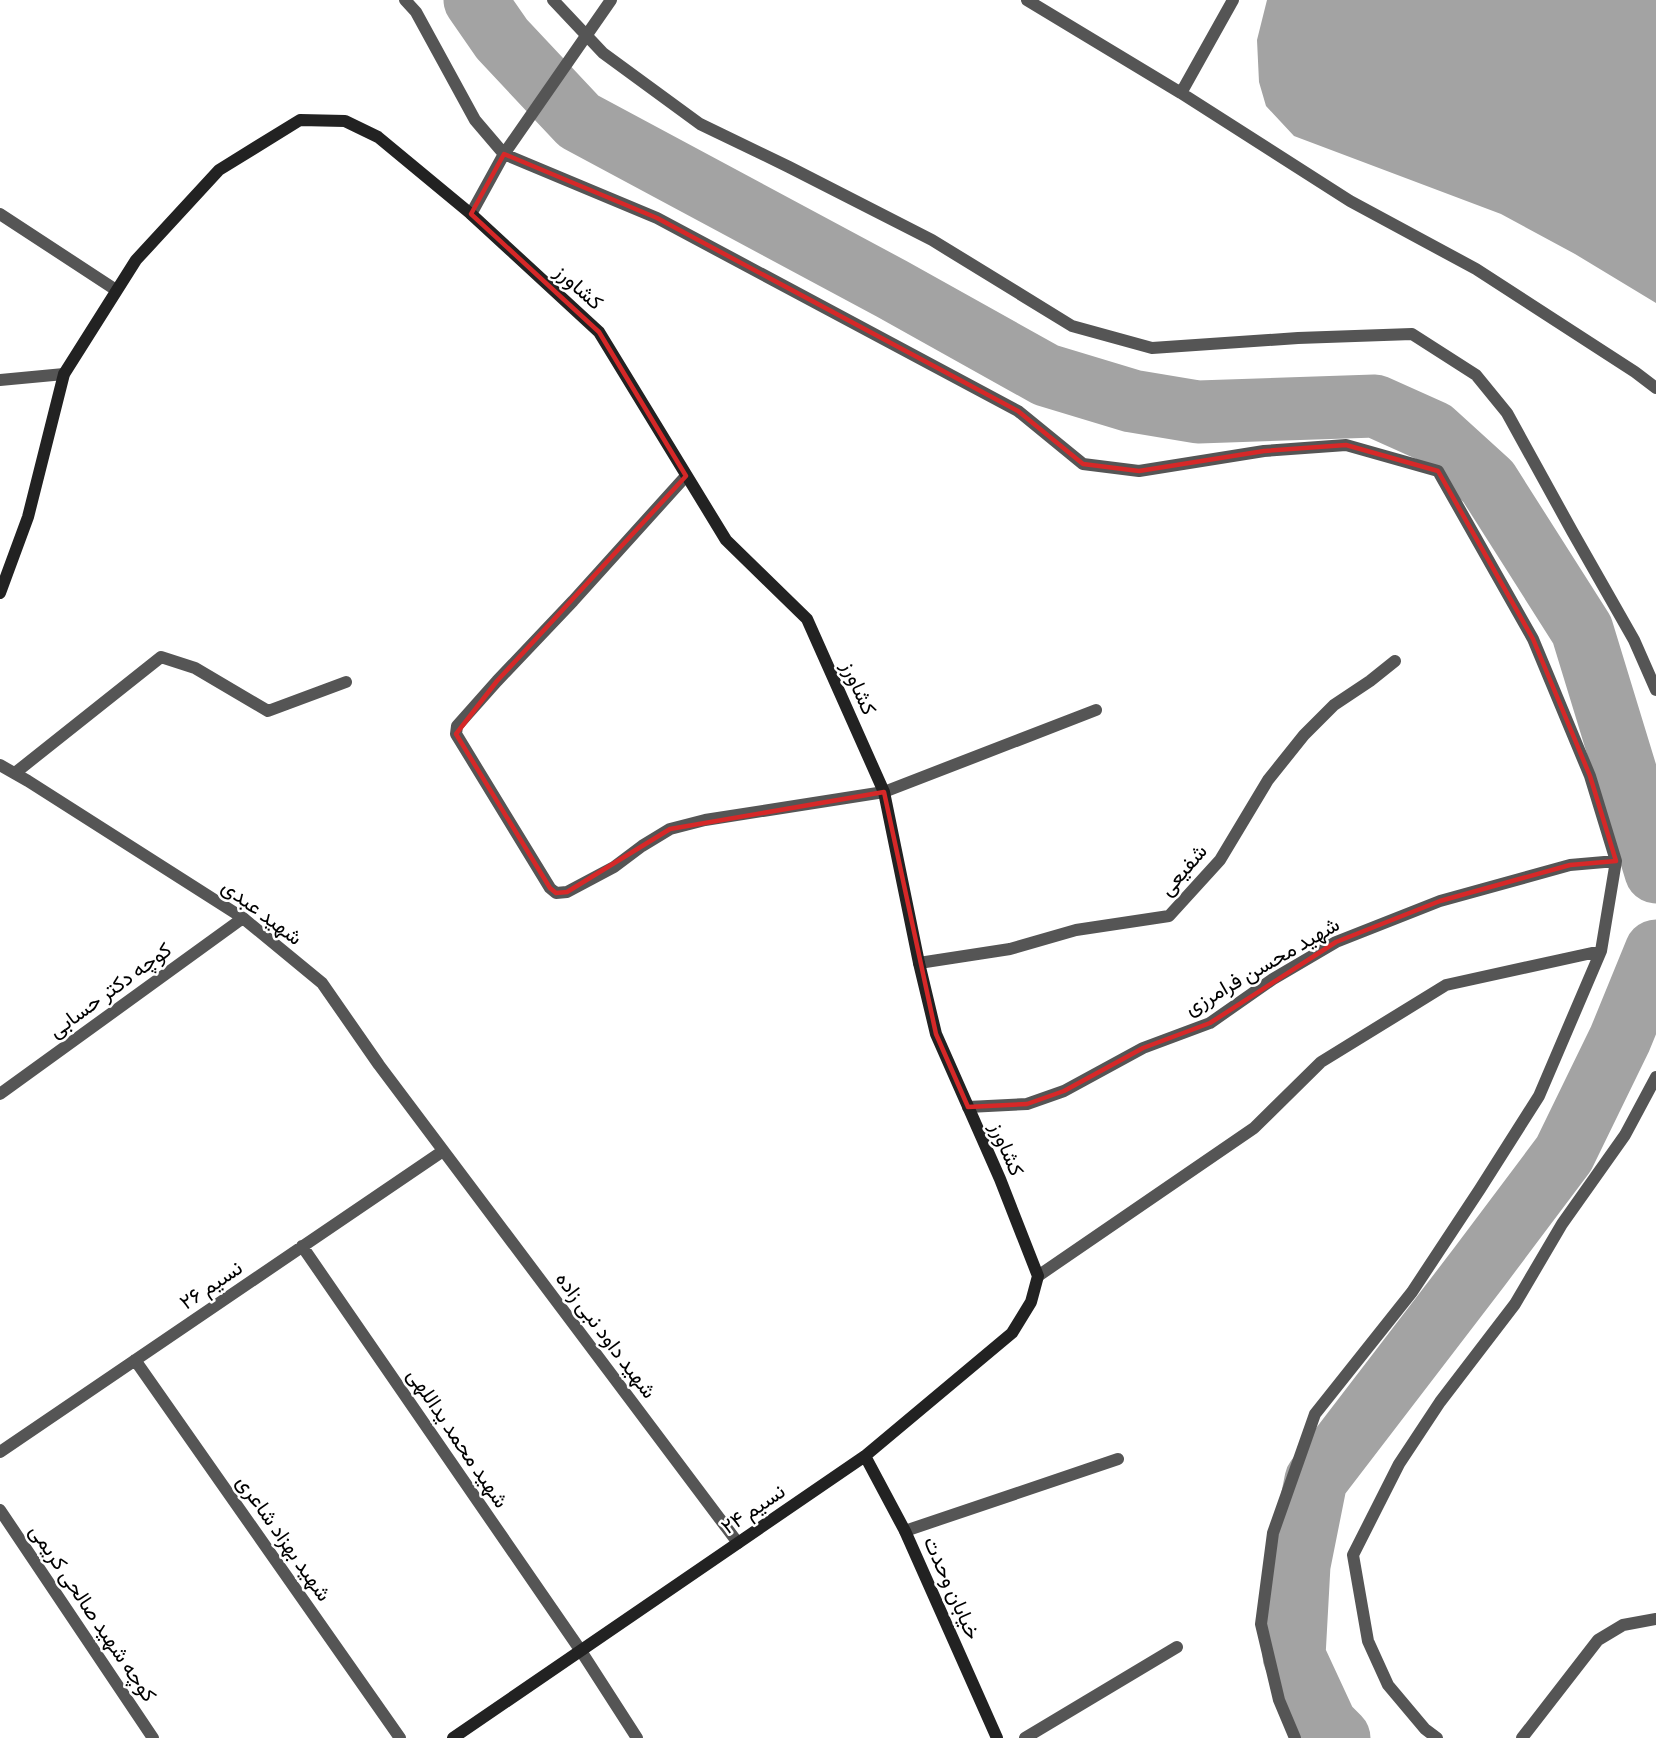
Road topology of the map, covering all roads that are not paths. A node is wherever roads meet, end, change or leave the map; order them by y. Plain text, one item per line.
1 (405, 0) edge
2 (554, 0) edge
3 (611, 0) edge
4 (1027, 0) edge
5 (1233, 0) edge
6 (587, 36) junction
7 (1181, 93) junction
8 (504, 154) junction
9 (0, 214) edge
10 (471, 214) junction
11 (116, 290) junction
12 (64, 374) junction
13 (0, 380) edge
14 (1656, 388) edge
15 (686, 476) junction
16 (0, 593) edge
17 (1395, 661) dead end
18 (346, 682) dead end
19 (1656, 690) edge
20 (1096, 710) dead end
21 (0, 765) edge
22 (15, 773) junction
23 (884, 792) junction
24 (1616, 861) junction
25 (243, 918) junction
26 (1601, 951) junction
27 (919, 963) junction
28 (1656, 1077) edge
29 (0, 1094) edge
30 (968, 1107) junction
31 (443, 1151) junction
32 (302, 1246) junction
33 (1038, 1276) junction
34 (135, 1360) junction
35 (0, 1452) edge
36 (866, 1455) junction
37 (1118, 1458) dead end
38 (0, 1510) edge
39 (905, 1531) junction
40 (738, 1543) junction
41 (1656, 1619) edge
42 (1177, 1647) dead end
43 (581, 1651) junction
44 (153, 1738) edge
45 (400, 1738) edge
46 (453, 1738) edge
47 (637, 1738) edge
48 (997, 1738) edge
49 (1024, 1738) edge
50 (1295, 1738) edge
51 (1437, 1738) edge
52 (1522, 1738) edge

1 - 8 street
2 - 6 street
3 - 6 street
4 - 7 street
5 - 7 street
6 - 8 street
6 - 19 street
7 - 14 street
8 - 10 street
8 - 24 street
9 - 11 street
10 - 11 street, کشاورز
10 - 15 street, کشاورز
11 - 12 street, کشاورز
12 - 13 street
12 - 16 street, کشاورز
15 - 23 street, کشاورز
15 - 23 street
17 - 27 street, شفیعی
18 - 22 street
20 - 23 street
21 - 22 street, شهید عبدی
22 - 25 street, شهید عبدی
23 - 27 street, کشاورز
24 - 26 street
24 - 30 street, شهید محسن فرامرزی
25 - 29 street, کوچه دکتر حسابی
25 - 31 street, شهید عبدی
26 - 33 street
26 - 50 street
27 - 30 street, کشاورز
28 - 51 street
30 - 33 street, کشاورز
31 - 32 street, نسیم ۲۶
31 - 40 street, شهید داود نبی زاده
32 - 34 street, نسیم ۲۶
32 - 43 street, شهید محمد یداللهی
33 - 36 street, نسیم ۲۴
34 - 35 street, نسیم ۲۶
34 - 45 street, شهید بهزاد شاعری
36 - 39 street, خیابان وحدت
36 - 40 street, نسیم ۲۴
37 - 39 street
38 - 44 street, کوچه شهید صالحی کریمی
39 - 48 street, خیابان وحدت
40 - 43 street, نسیم ۲۴
41 - 52 street
42 - 49 street
43 - 46 street, نسیم ۲۴
43 - 47 street, شهید محمد یداللهی

